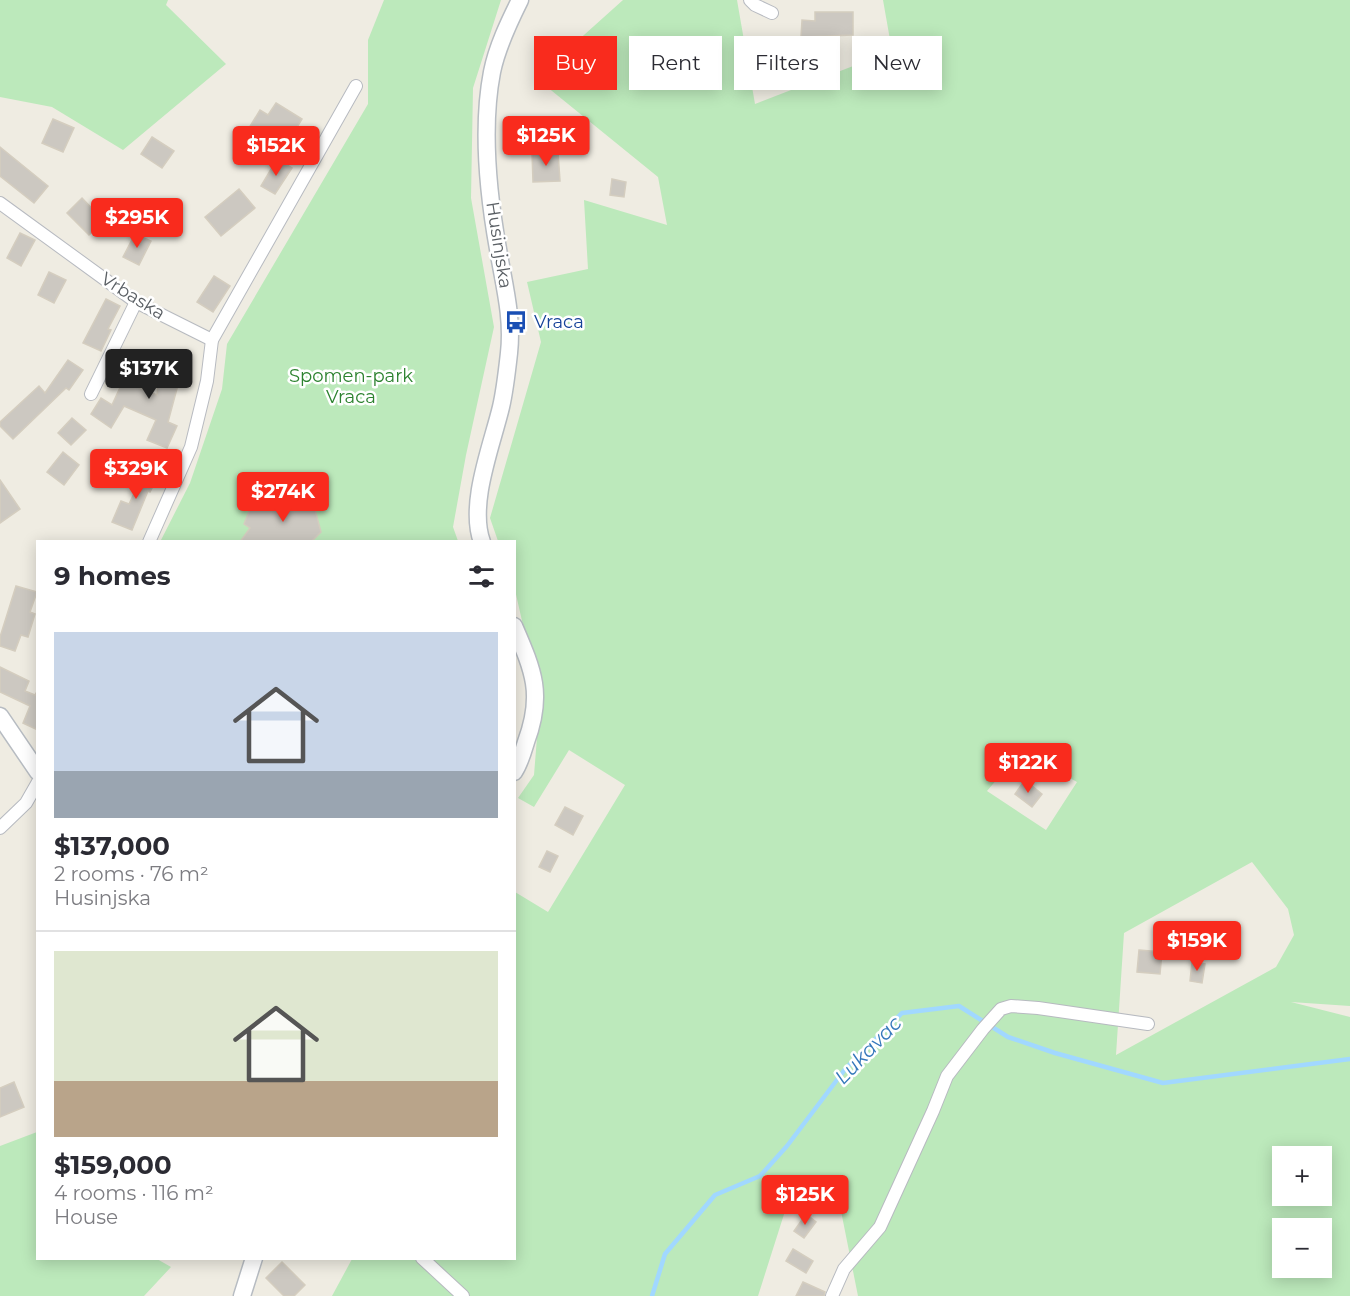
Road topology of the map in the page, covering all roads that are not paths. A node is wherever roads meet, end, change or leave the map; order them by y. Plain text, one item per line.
1 (520, 0) edge
2 (750, 0) edge
3 (772, 13) dead end
4 (356, 86) dead end
5 (0, 203) edge
6 (136, 302) junction
7 (212, 340) junction
8 (91, 393) dead end
9 (480, 535) edge
10 (150, 540) edge
11 (516, 631) edge
12 (0, 717) edge
13 (516, 767) edge
14 (36, 769) edge
15 (36, 786) edge
16 (0, 828) edge
17 (1148, 1024) dead end
18 (253, 1260) edge
19 (424, 1260) edge
20 (242, 1296) edge
21 (463, 1296) edge
22 (832, 1296) edge

1 - 9 main road, Husinjska
2 - 3 street
4 - 7 street
5 - 6 street, Vrbaska
6 - 7 street, Vrbaska
6 - 8 street
7 - 10 street
11 - 13 main road
12 - 14 main road
15 - 16 street
17 - 22 street
18 - 20 main road
19 - 21 street

